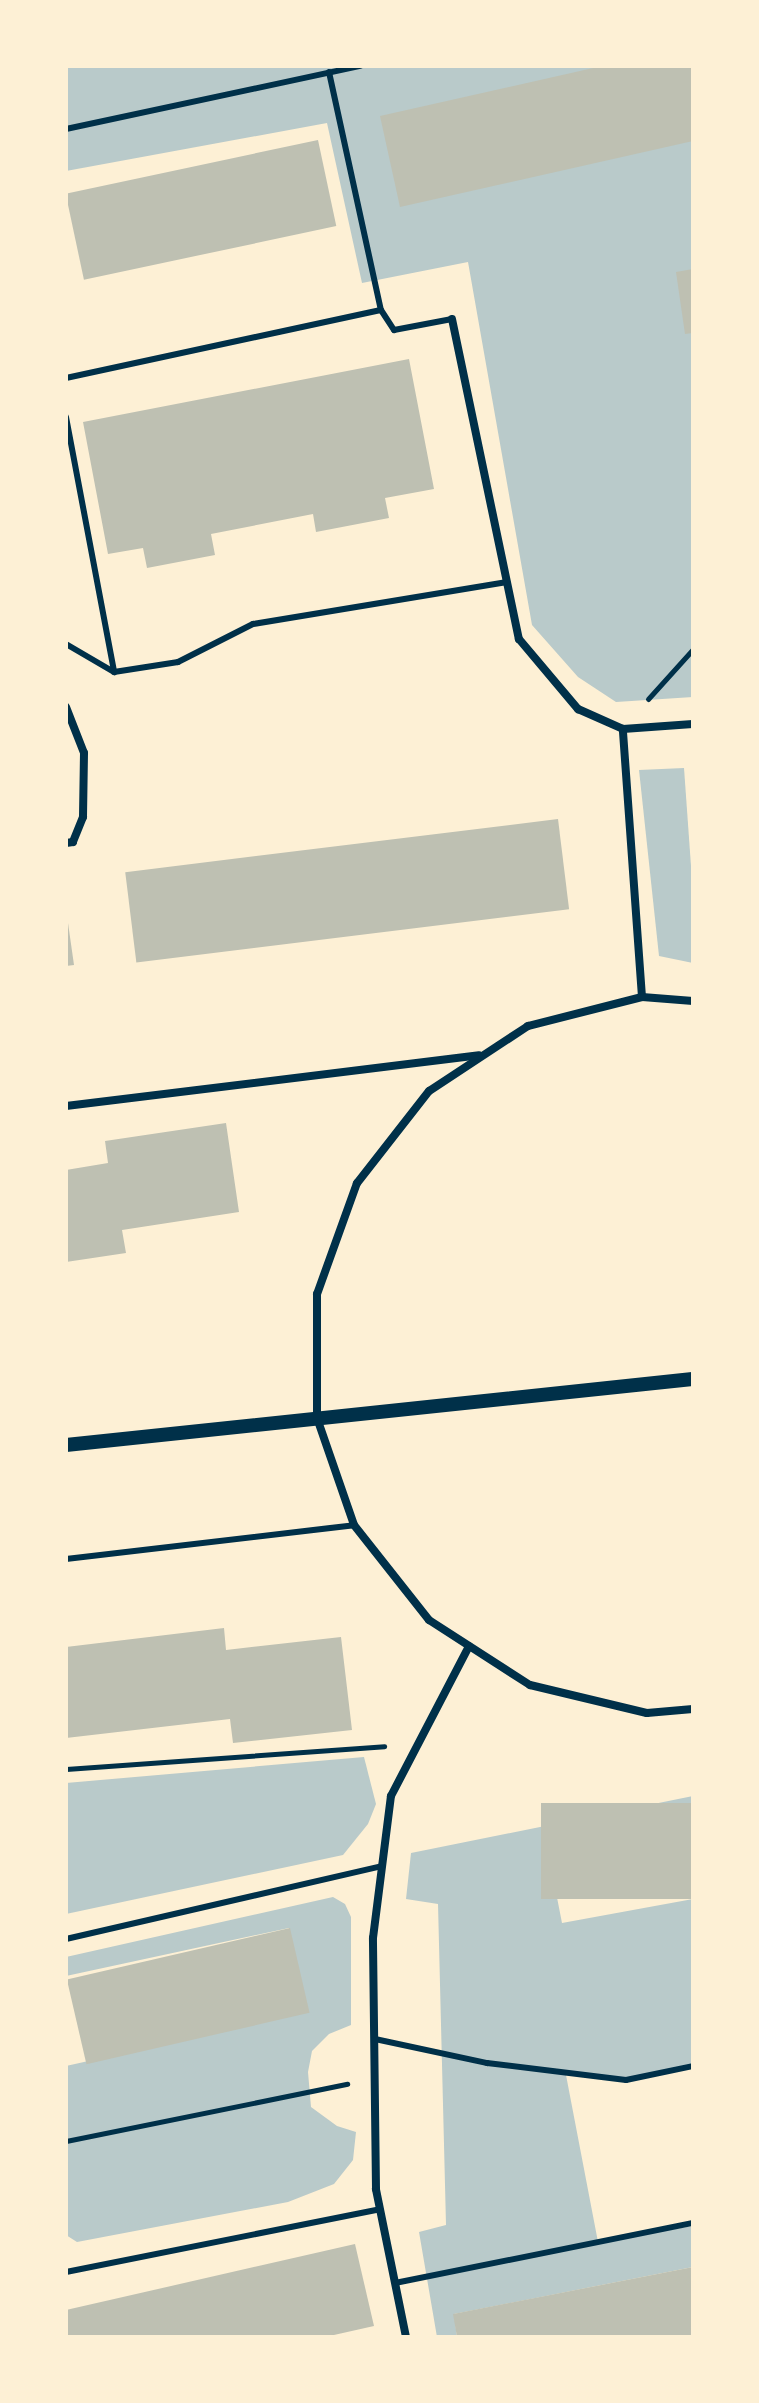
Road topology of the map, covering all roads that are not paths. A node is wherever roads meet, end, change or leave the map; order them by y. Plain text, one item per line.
1 (360, 66) edge
2 (329, 72) junction
3 (66, 129) edge
4 (381, 310) junction
5 (452, 319) joint
6 (66, 378) edge
7 (66, 417) edge
8 (506, 582) junction
9 (66, 644) edge
10 (114, 672) junction
11 (66, 707) edge
12 (693, 724) edge
13 (623, 729) junction
14 (66, 843) edge
15 (642, 997) junction
16 (693, 1001) edge
17 (484, 1055) junction
18 (66, 1106) edge
19 (693, 1379) edge
20 (317, 1418) junction
21 (66, 1445) edge
22 (354, 1525) junction
23 (66, 1559) edge
24 (469, 1646) junction
25 (693, 1709) edge
26 (382, 1866) junction
27 (66, 1939) edge
28 (375, 2039) junction
29 (693, 2066) edge
30 (380, 2209) junction
31 (693, 2223) edge
32 (66, 2272) edge
33 (395, 2283) junction
34 (406, 2337) edge

1 - 2 lane
2 - 3 lane
2 - 4 lane
4 - 5 lane
4 - 6 lane
5 - 8 street
7 - 10 lane
8 - 10 lane
8 - 13 street
9 - 10 lane
11 - 14 street
12 - 13 street
13 - 15 street
15 - 16 street
15 - 17 street
17 - 18 street
17 - 20 street
19 - 20 street
20 - 21 street
20 - 22 street
22 - 23 lane
22 - 24 street
24 - 25 street
24 - 26 street
26 - 27 lane
26 - 28 street
28 - 29 lane
28 - 30 street
30 - 32 lane
30 - 33 street
31 - 33 lane
33 - 34 street

